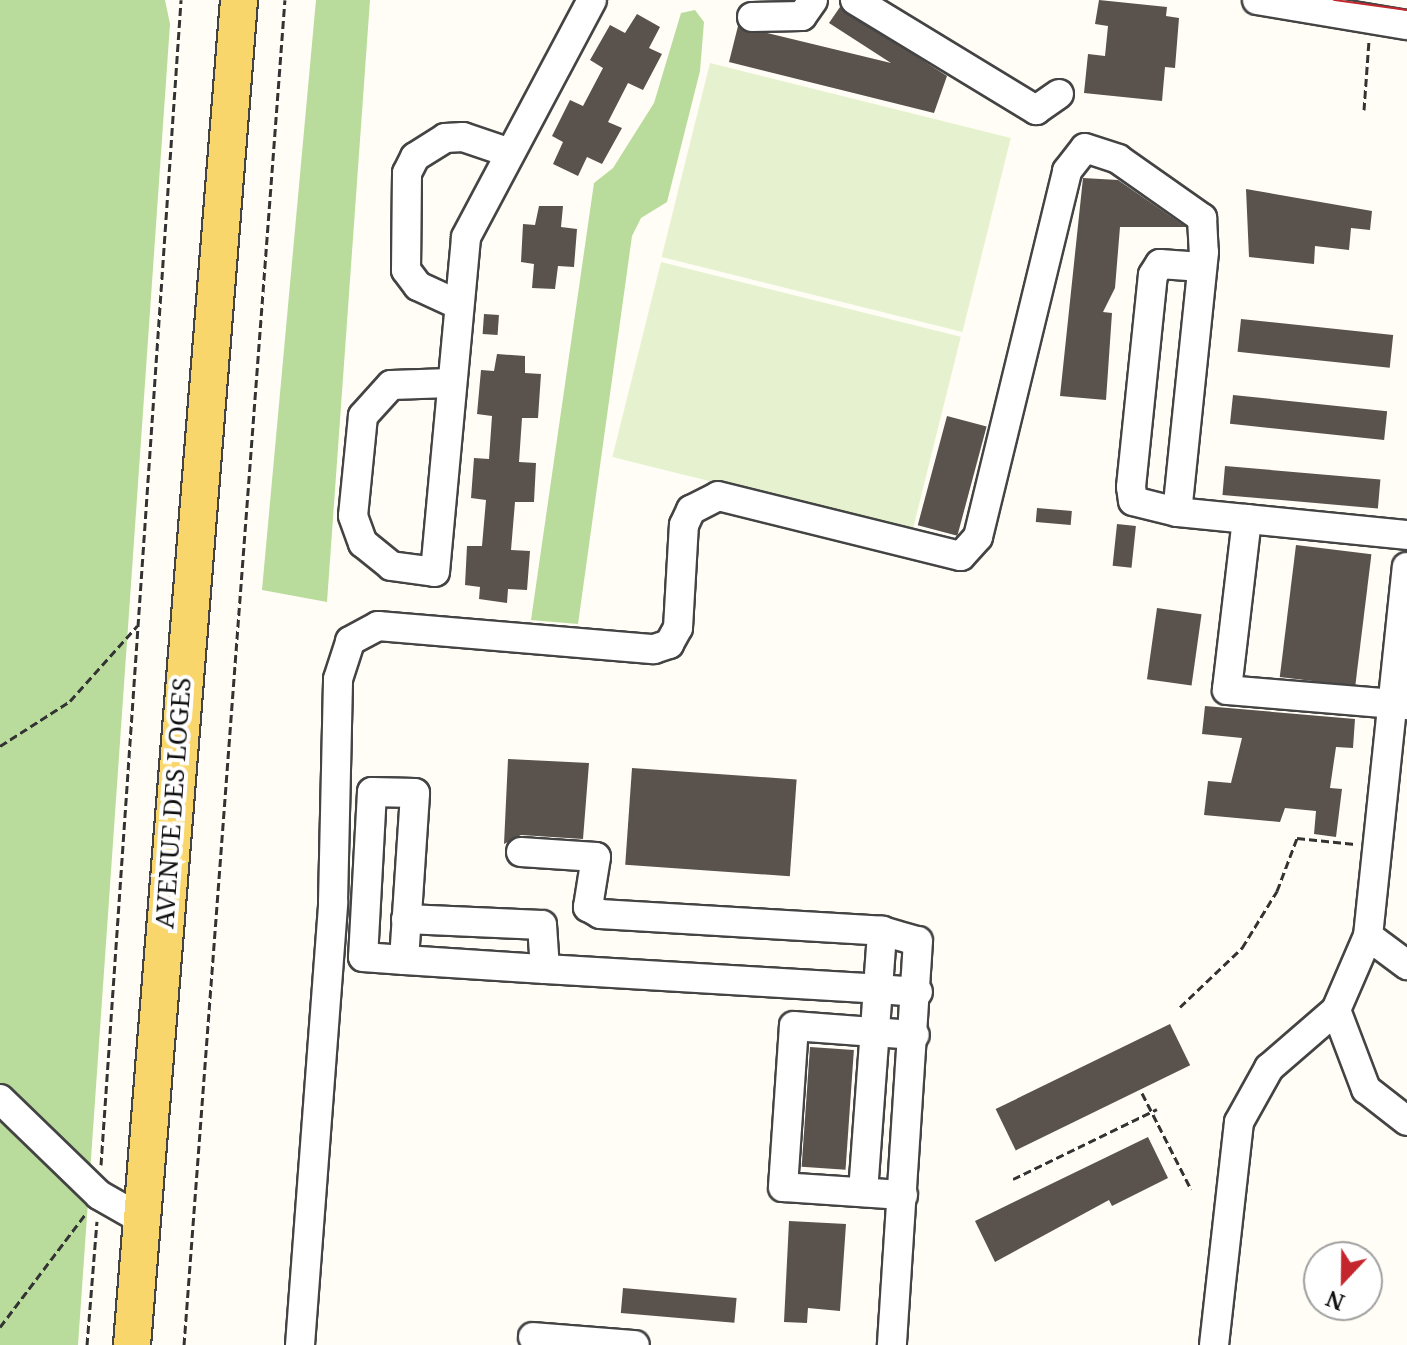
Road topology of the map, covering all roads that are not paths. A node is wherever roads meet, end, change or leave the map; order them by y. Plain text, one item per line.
1 (222, 0) edge
2 (239, 0) edge
3 (592, 0) edge
4 (813, 0) edge
5 (855, 0) edge
6 (1257, 0) edge
7 (752, 17) dead end
8 (1407, 25) edge
9 (1059, 94) dead end
10 (507, 152) junction
11 (215, 261) junction
12 (1202, 267) junction
13 (457, 304) junction
14 (450, 383) junction
15 (1177, 512) junction
16 (1247, 519) junction
17 (1407, 535) edge
18 (1407, 567) edge
19 (1401, 704) edge
20 (521, 852) dead end
21 (406, 919) junction
22 (882, 931) junction
23 (1368, 936) junction
24 (404, 960) junction
25 (1407, 965) edge
26 (545, 969) junction
27 (878, 989) junction
28 (918, 992) junction
29 (1336, 1010) junction
30 (874, 1031) junction
31 (915, 1035) junction
32 (0, 1099) edge
33 (1407, 1121) edge
34 (863, 1192) junction
35 (903, 1195) junction
36 (141, 1219) junction
37 (533, 1337) dead end
38 (132, 1345) edge
39 (300, 1345) edge
40 (635, 1345) edge
41 (892, 1345) edge
42 (1214, 1345) edge

1 - 11 main road, AVENUE DES LOGES
2 - 11 main road, AVENUE DES LOGES
3 - 10 street
4 - 7 street
5 - 9 street
6 - 8 street
10 - 13 street
10 - 13 street
11 - 36 main road, AVENUE DES LOGES
12 - 15 street
12 - 15 street
12 - 39 street
13 - 14 street
14 - 14 street
15 - 16 street
16 - 17 street
16 - 19 street
18 - 19 street
19 - 23 street
20 - 22 street
21 - 24 street
21 - 24 street
21 - 26 street
22 - 27 street
22 - 28 street
23 - 25 street
23 - 29 street
24 - 26 street
26 - 27 street
27 - 28 street
27 - 30 street
28 - 31 street
29 - 33 street
29 - 42 street
30 - 31 street
30 - 34 street
30 - 34 street
31 - 35 street
32 - 36 street
34 - 35 street
35 - 41 street
36 - 38 main road, AVENUE DES LOGES
37 - 40 street

